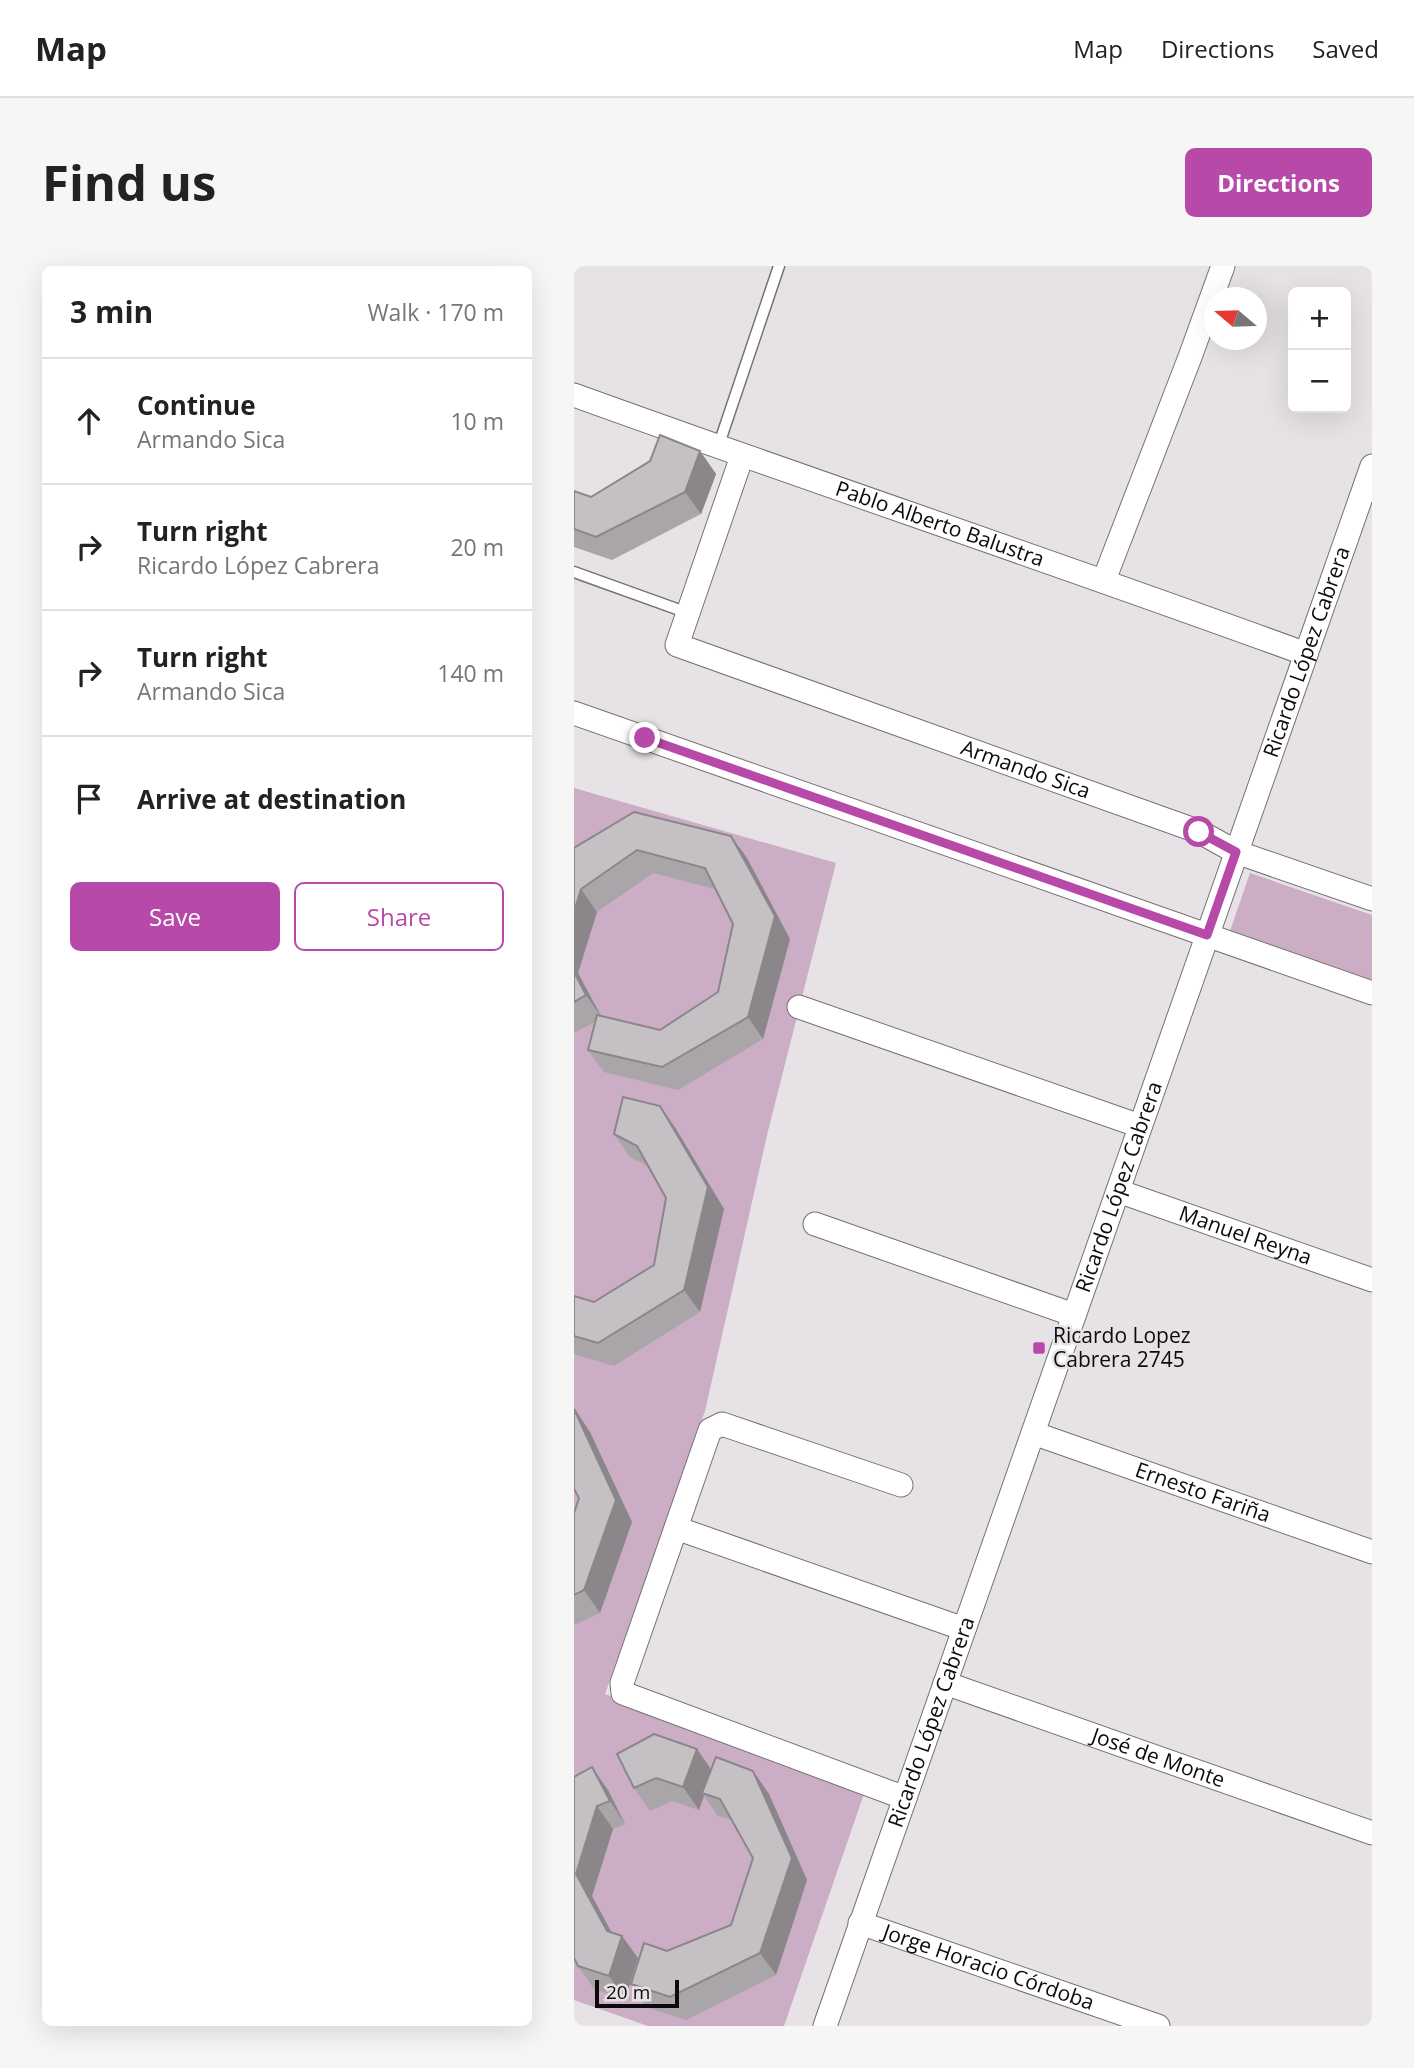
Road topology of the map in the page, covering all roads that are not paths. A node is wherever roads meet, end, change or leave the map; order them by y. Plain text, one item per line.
1 (779, 266) edge
2 (1223, 266) edge
3 (574, 395) edge
4 (718, 447) junction
5 (742, 456) junction
6 (1372, 466) edge
7 (574, 572) edge
8 (1104, 580) junction
9 (688, 613) junction
10 (1306, 654) junction
11 (574, 713) edge
12 (1236, 852) junction
13 (1372, 899) edge
14 (1207, 935) junction
15 (1372, 993) edge
16 (799, 1007) dead end
17 (1140, 1126) junction
18 (1118, 1191) junction
19 (815, 1224) dead end
20 (1372, 1280) edge
21 (1074, 1315) junction
22 (1032, 1433) junction
23 (901, 1485) dead end
24 (676, 1528) junction
25 (1372, 1552) edge
26 (964, 1629) junction
27 (945, 1683) junction
28 (905, 1798) junction
29 (1372, 1833) edge
30 (860, 1923) junction
31 (1107, 2018) edge
32 (825, 2026) edge
33 (1158, 2026) edge

1 - 4 lane
2 - 8 street
3 - 4 street, Pablo Alberto Balustra
4 - 5 street, Pablo Alberto Balustra
5 - 8 street, Pablo Alberto Balustra
5 - 9 street
6 - 10 street, Ricardo López Cabrera
7 - 9 lane
8 - 10 street, Pablo Alberto Balustra
9 - 12 street, Armando Sica
10 - 12 street, Ricardo López Cabrera
11 - 14 street
12 - 13 street, Armando Sica
12 - 14 street, Ricardo López Cabrera
14 - 15 street
14 - 17 street, Ricardo López Cabrera
16 - 17 street
17 - 18 street, Ricardo López Cabrera
18 - 20 street, Manuel Reyna
18 - 21 street, Ricardo López Cabrera
19 - 21 street
21 - 22 street, Ricardo López Cabrera
22 - 25 street, Ernesto Fariña
22 - 26 street, Ricardo López Cabrera
23 - 24 street
24 - 26 street
24 - 28 street
26 - 27 street, Ricardo López Cabrera
27 - 28 street, Ricardo López Cabrera
27 - 29 street, José de Monte
28 - 30 street, Ricardo López Cabrera
30 - 31 street, Jorge Horacio Córdoba
30 - 32 street, Ricardo López Cabrera
31 - 33 street, Jorge Horacio Córdoba

